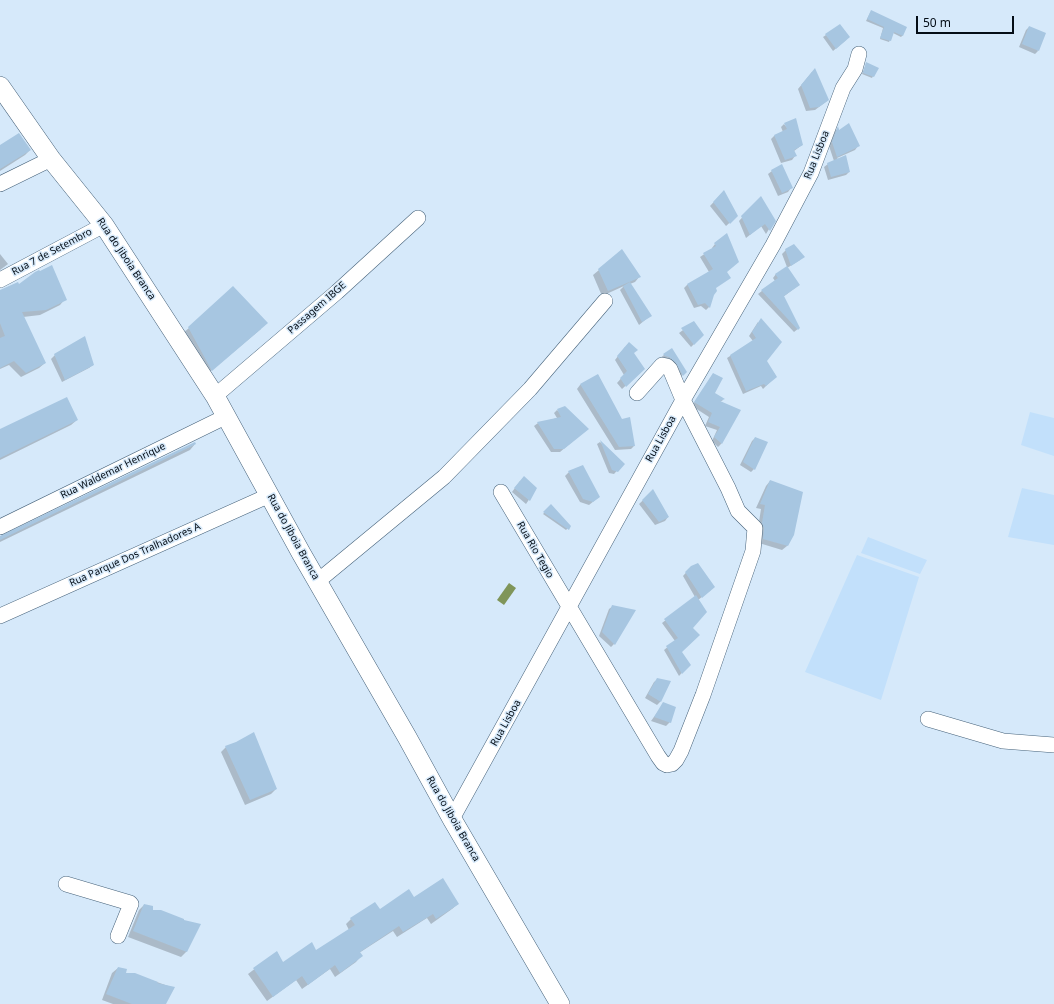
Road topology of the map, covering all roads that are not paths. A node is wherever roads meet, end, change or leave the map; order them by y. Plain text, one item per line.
1 (858, 54) dead end
2 (2, 93) edge
3 (51, 158) junction
4 (0, 184) edge
5 (418, 218) dead end
6 (104, 225) junction
7 (0, 280) edge
8 (605, 300) dead end
9 (637, 393) dead end
10 (215, 396) junction
11 (683, 400) junction
12 (227, 416) junction
13 (501, 492) dead end
14 (270, 495) junction
15 (0, 527) edge
16 (318, 581) junction
17 (569, 608) junction
18 (0, 616) edge
19 (928, 719) dead end
20 (1054, 745) edge
21 (452, 819) junction
22 (66, 884) dead end
23 (118, 936) dead end
24 (560, 1004) edge

1 - 11 street, Rua Lisboa
2 - 3 main road, Rua do Jiboia Branca
3 - 4 street
3 - 6 main road, Rua do Jiboia Branca
5 - 10 street, Passagem IBGE
6 - 7 street, Rua 7 de Setembro
6 - 10 main road, Rua do Jiboia Branca
8 - 16 street
9 - 11 street
10 - 12 main road, Rua do Jiboia Branca
11 - 17 street, Rua Lisboa
11 - 17 street, Rua Rio Tegio
12 - 14 main road, Rua do Jiboia Branca
12 - 15 street, Rua Waldemar Henrique
13 - 17 street, Rua Rio Tegio
14 - 16 main road, Rua do Jiboia Branca
14 - 18 street, Rua Parque Dos Tralhadores A
16 - 21 main road, Rua do Jiboia Branca
17 - 21 street, Rua Lisboa
19 - 20 street
21 - 24 main road, Rua do Jiboia Branca
22 - 23 street

